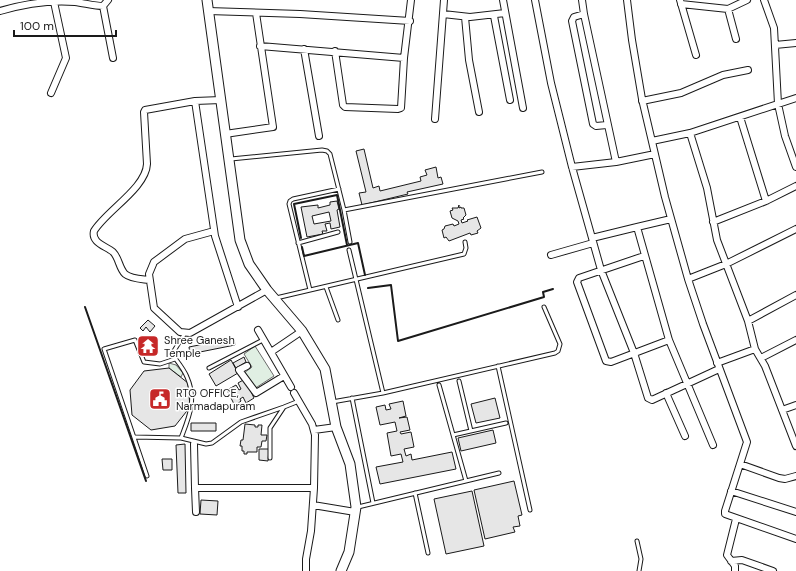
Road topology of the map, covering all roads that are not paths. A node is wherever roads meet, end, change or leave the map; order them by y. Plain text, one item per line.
1 (108, 0) edge
2 (207, 0) edge
3 (411, 0) edge
4 (444, 0) edge
5 (503, 0) edge
6 (535, 0) edge
7 (582, 0) edge
8 (627, 0) edge
9 (747, 0) edge
10 (764, 0) edge
11 (42, 1) edge
12 (74, 1) edge
13 (54, 2) junction
14 (680, 2) edge
15 (103, 6) junction
16 (728, 9) junction
17 (0, 10) edge
18 (208, 11) junction
19 (256, 13) junction
20 (505, 13) junction
21 (443, 14) junction
22 (584, 14) junction
23 (494, 16) junction
24 (465, 17) junction
25 (410, 21) junction
26 (736, 39) dead end
27 (796, 43) edge
28 (774, 45) junction
29 (260, 46) junction
30 (304, 49) junction
31 (335, 51) junction
32 (696, 55) dead end
33 (113, 58) dead end
34 (404, 58) junction
35 (748, 70) dead end
36 (51, 93) dead end
37 (796, 98) edge
38 (195, 100) junction
39 (221, 100) junction
40 (510, 100) dead end
41 (642, 101) junction
42 (778, 104) junction
43 (523, 108) dead end
44 (479, 112) dead end
45 (740, 117) junction
46 (435, 119) dead end
47 (607, 125) junction
48 (690, 133) junction
49 (225, 134) junction
50 (319, 136) dead end
51 (652, 141) junction
52 (655, 154) junction
53 (229, 159) junction
54 (616, 162) junction
55 (572, 167) junction
56 (796, 167) edge
57 (542, 172) dead end
58 (796, 186) edge
59 (339, 189) junction
60 (766, 201) junction
61 (344, 210) junction
62 (671, 220) junction
63 (713, 222) junction
64 (637, 228) junction
65 (796, 229) edge
66 (214, 231) junction
67 (338, 232) dead end
68 (593, 240) junction
69 (350, 242) dead end
70 (465, 242) dead end
71 (298, 243) junction
72 (349, 250) dead end
73 (552, 255) dead end
74 (644, 256) junction
75 (726, 264) junction
76 (601, 270) junction
77 (688, 279) junction
78 (149, 280) junction
79 (357, 280) junction
80 (326, 287) junction
81 (267, 290) junction
82 (310, 290) junction
83 (796, 295) edge
84 (275, 299) junction
85 (238, 307) junction
86 (544, 307) dead end
87 (338, 320) dead end
88 (748, 321) junction
89 (258, 330) dead end
90 (302, 331) junction
91 (185, 333) junction
92 (263, 340) junction
93 (670, 340) junction
94 (796, 340) edge
95 (755, 349) junction
96 (270, 352) junction
97 (634, 353) junction
98 (761, 358) junction
99 (175, 359) junction
100 (247, 366) dead end
101 (498, 366) junction
102 (718, 366) junction
103 (208, 368) dead end
104 (284, 376) junction
105 (460, 381) dead end
106 (687, 383) junction
107 (439, 385) dead end
108 (290, 387) dead end
109 (294, 393) dead end
110 (383, 393) junction
111 (666, 393) junction
112 (352, 398) junction
113 (299, 401) junction
114 (331, 402) junction
115 (796, 405) edge
116 (284, 406) junction
117 (782, 410) junction
118 (506, 423) dead end
119 (336, 427) junction
120 (314, 430) junction
121 (471, 431) junction
122 (453, 435) junction
123 (685, 436) dead end
124 (135, 437) junction
125 (181, 438) junction
126 (194, 444) dead end
127 (713, 445) dead end
128 (796, 446) edge
129 (270, 458) dead end
130 (740, 464) junction
131 (499, 473) dead end
132 (147, 476) dead end
133 (796, 476) edge
134 (466, 481) junction
135 (195, 488) junction
136 (314, 488) junction
137 (731, 491) junction
138 (415, 493) junction
139 (373, 503) junction
140 (313, 505) junction
141 (356, 509) junction
142 (530, 510) dead end
143 (795, 511) edge
144 (196, 512) dead end
145 (736, 519) junction
146 (796, 539) edge
147 (637, 541) dead end
148 (428, 553) dead end
149 (731, 561) junction
150 (306, 571) edge
151 (341, 571) edge
152 (639, 571) edge
153 (735, 571) edge
154 (773, 571) edge

1 - 15 street
2 - 18 main road
3 - 25 street
4 - 21 street
5 - 20 street
6 - 55 street
7 - 22 street
8 - 41 street
9 - 16 street
10 - 28 street
11 - 13 street
11 - 17 street
12 - 13 street
12 - 15 street
13 - 36 street
14 - 16 street
14 - 32 street
15 - 33 street
16 - 26 street
18 - 19 street
18 - 39 main road
19 - 25 street
19 - 29 street
20 - 23 street
20 - 43 street
21 - 24 street
21 - 46 street
22 - 47 street
22 - 47 street
23 - 24 street
23 - 40 street
24 - 44 street
25 - 34 street
27 - 28 street
28 - 42 street
29 - 30 street
29 - 49 street
30 - 31 street
30 - 50 street
31 - 34 street
31 - 34 street
35 - 41 street
37 - 42 street
38 - 39 street
38 - 66 street
38 - 78 street
39 - 49 main road
41 - 51 street
42 - 45 street
42 - 56 street
45 - 48 street
45 - 60 street
47 - 54 street
48 - 51 street
48 - 63 street
49 - 53 main road
51 - 52 street
52 - 54 street
52 - 62 street
53 - 59 lane
53 - 81 main road
54 - 55 street
55 - 68 street
57 - 61 lane
58 - 60 street
59 - 61 lane
59 - 71 lane
60 - 63 street
61 - 69 lane
62 - 64 street
62 - 77 street
63 - 75 street
64 - 68 street
64 - 74 street
65 - 75 street
66 - 78 street
66 - 85 street
67 - 71 lane
68 - 73 street
68 - 76 street
70 - 79 lane
71 - 82 lane
72 - 79 lane
74 - 76 street
74 - 93 street
75 - 77 street
75 - 88 street
76 - 97 street
76 - 97 street
77 - 102 street
78 - 91 street
79 - 80 lane
79 - 110 lane
80 - 82 lane
80 - 87 lane
81 - 84 main road
81 - 85 street
82 - 84 lane
83 - 88 street
84 - 90 main road
85 - 91 street
86 - 101 lane
88 - 95 street
89 - 92 street
90 - 96 street
90 - 114 main road
91 - 99 lane
92 - 96 street
92 - 103 lane
93 - 97 street
93 - 106 street
94 - 98 street
95 - 98 street
95 - 102 street
96 - 104 street
97 - 111 street
98 - 117 street
99 - 124 lane
99 - 125 lane
100 - 104 street
101 - 110 lane
101 - 142 lane
102 - 106 street
102 - 130 street
104 - 108 street
105 - 121 lane
106 - 111 street
106 - 127 street
107 - 122 lane
109 - 113 street
110 - 112 lane
111 - 123 street
112 - 114 lane
112 - 139 lane
113 - 116 lane
113 - 120 street
114 - 119 main road
115 - 117 street
116 - 125 lane
116 - 129 lane
117 - 128 street
118 - 121 lane
119 - 120 street
119 - 141 main road
120 - 136 street
121 - 122 lane
122 - 134 lane
124 - 125 lane
124 - 132 lane
126 - 135 street
130 - 133 street
130 - 137 street
131 - 134 lane
134 - 138 lane
135 - 136 street
135 - 144 street
136 - 140 street
137 - 143 street
137 - 145 street
138 - 139 lane
138 - 148 lane
139 - 141 lane
140 - 141 street
140 - 150 street
141 - 151 main road
145 - 146 street
145 - 149 street
147 - 152 lane
149 - 153 street
149 - 154 street

